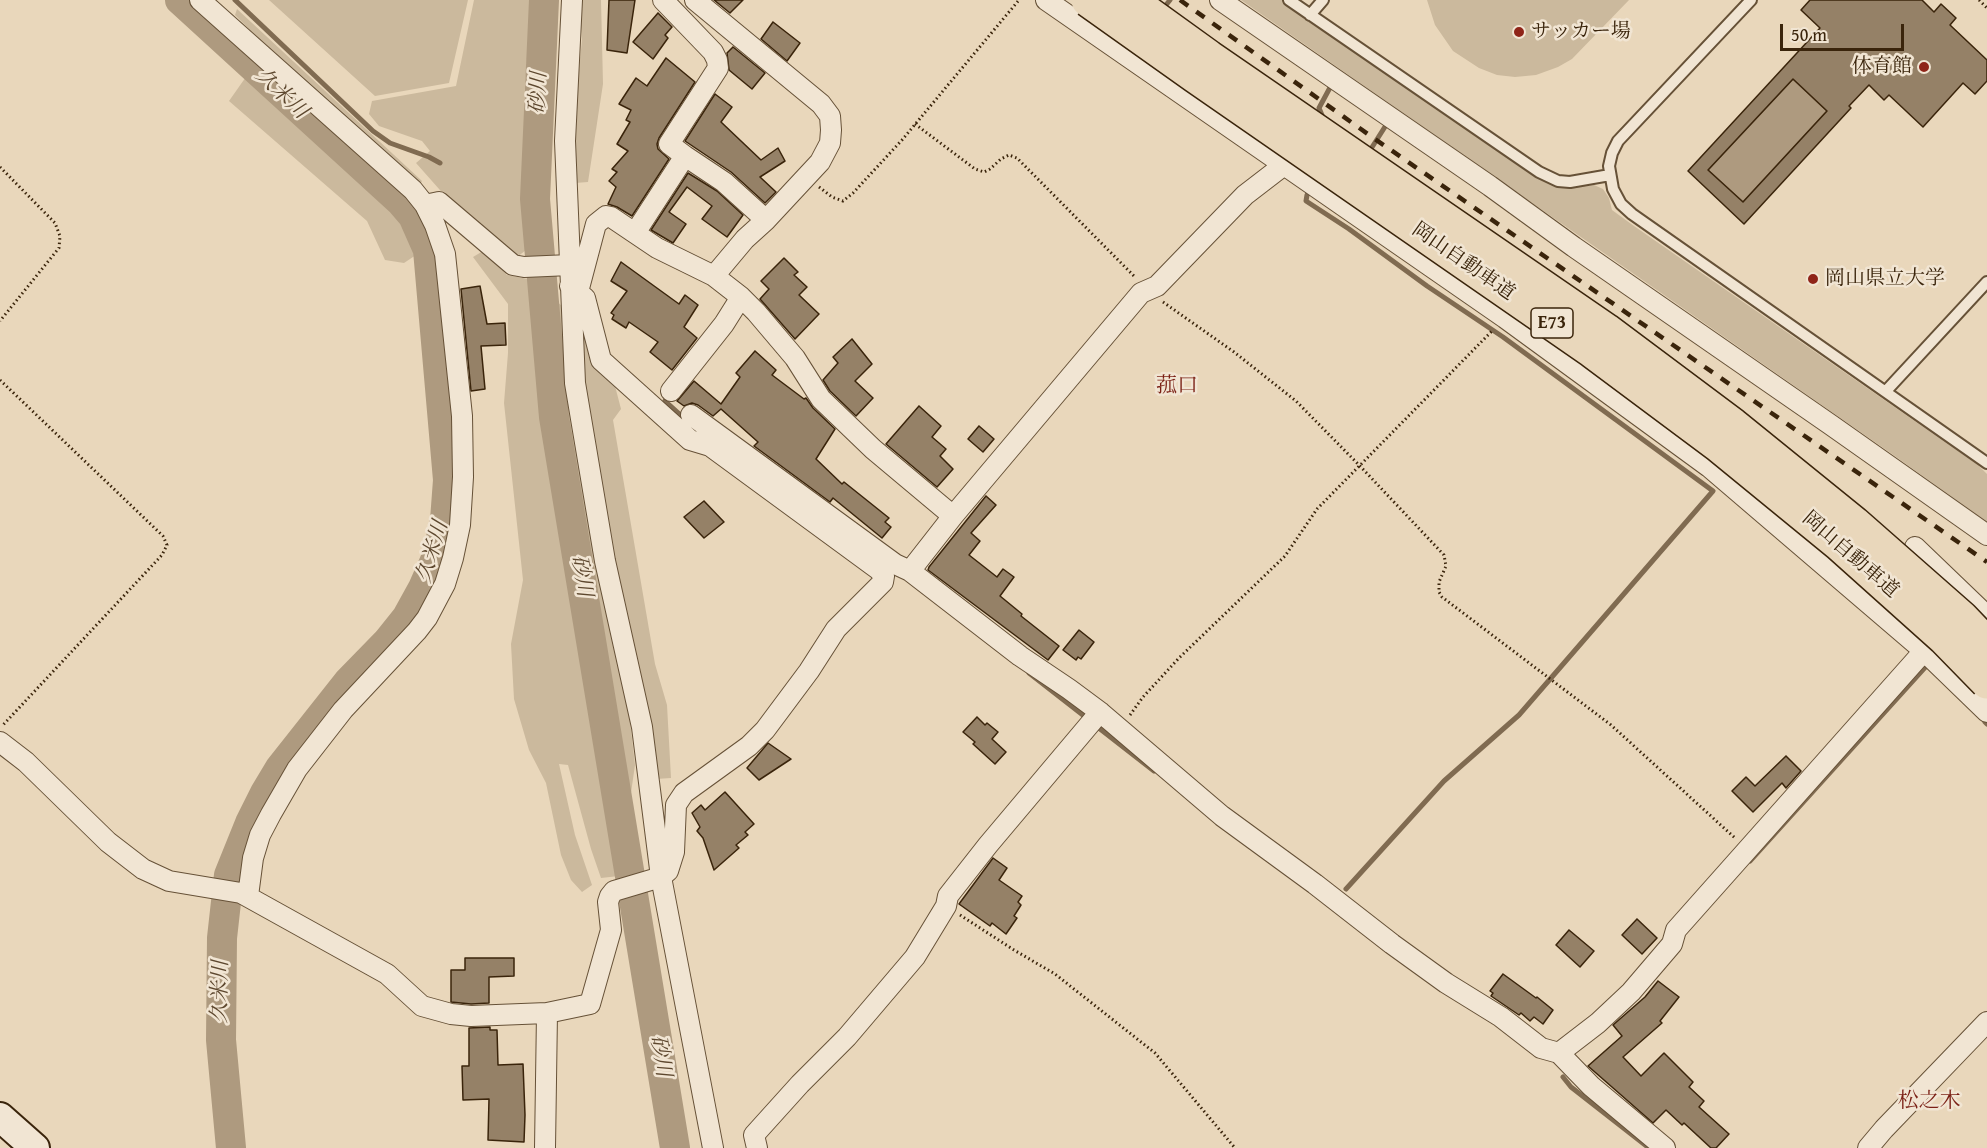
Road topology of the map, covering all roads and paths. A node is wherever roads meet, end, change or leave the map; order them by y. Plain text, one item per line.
1 (200, 0) edge
2 (572, 0) edge
3 (663, 0) edge
4 (695, 0) edge
5 (1020, 0) edge
6 (1046, 0) edge
7 (1088, 0) edge
8 (1130, 0) edge
9 (1220, 0) edge
10 (1289, 0) edge
11 (1323, 0) edge
12 (1751, 0) edge
13 (1979, 0) edge
14 (1987, 8) edge
15 (1310, 15) junction
16 (915, 124) junction
17 (685, 156) junction
18 (1284, 165) junction
19 (0, 166) edge
20 (1610, 175) junction
21 (806, 176) junction
22 (425, 205) junction
23 (766, 219) junction
24 (635, 233) junction
25 (566, 265) junction
26 (714, 276) junction
27 (1987, 282) edge
28 (574, 289) junction
29 (1148, 290) junction
30 (741, 297) junction
31 (0, 321) edge
32 (1490, 333) dead end
33 (0, 380) edge
34 (671, 391) dead end
35 (1886, 391) junction
36 (691, 415) dead end
37 (1987, 463) edge
38 (1360, 466) junction
39 (953, 516) junction
40 (1987, 535) edge
41 (1915, 548) dead end
42 (894, 569) junction
43 (1979, 608) edge
44 (1987, 644) edge
45 (1931, 657) junction
46 (1987, 682) edge
47 (1987, 711) edge
48 (1095, 719) junction
49 (0, 729) edge
50 (1121, 729) junction
51 (0, 742) edge
52 (1747, 849) junction
53 (653, 879) junction
54 (245, 894) junction
55 (946, 906) junction
56 (547, 1012) junction
57 (1987, 1022) edge
58 (1559, 1053) junction
59 (0, 1117) edge
60 (35, 1148) edge
61 (545, 1148) edge
62 (713, 1148) edge
63 (757, 1148) edge
64 (1235, 1148) edge
65 (1665, 1148) edge
66 (1868, 1148) edge

1 - 22 street
2 - 25 street
3 - 17 street
4 - 21 street
5 - 16 path
6 - 18 street
7 - 46 highway, 岡山自動車道 / E73, bridge
8 - 44 highway, 岡山自動車道 / E73, bridge
9 - 40 street
10 - 15 lane
11 - 15 lane
12 - 20 lane
13 - 14 path
15 - 20 lane
16 - 21 path
16 - 29 path
17 - 23 street
17 - 24 street
18 - 29 street
18 - 45 street
19 - 31 path
20 - 35 lane
21 - 23 street
22 - 25 street
22 - 54 street
23 - 26 street
24 - 26 street
24 - 28 street
25 - 28 street
26 - 30 street
27 - 35 lane
28 - 42 street
28 - 53 street
29 - 38 path
29 - 39 street
30 - 34 street
30 - 39 street
32 - 38 path
33 - 49 path
35 - 37 lane
36 - 42 street
38 - 50 path
38 - 52 path
39 - 42 street
41 - 43 street
42 - 48 street
42 - 53 street
43 - 45 street
45 - 47 street
45 - 52 street
48 - 50 street
48 - 55 street
50 - 58 street
51 - 54 street
52 - 58 street
53 - 56 street
53 - 62 street
54 - 56 street
55 - 63 street
55 - 64 path
56 - 61 street
57 - 66 street
58 - 65 street
59 - 60 main road

